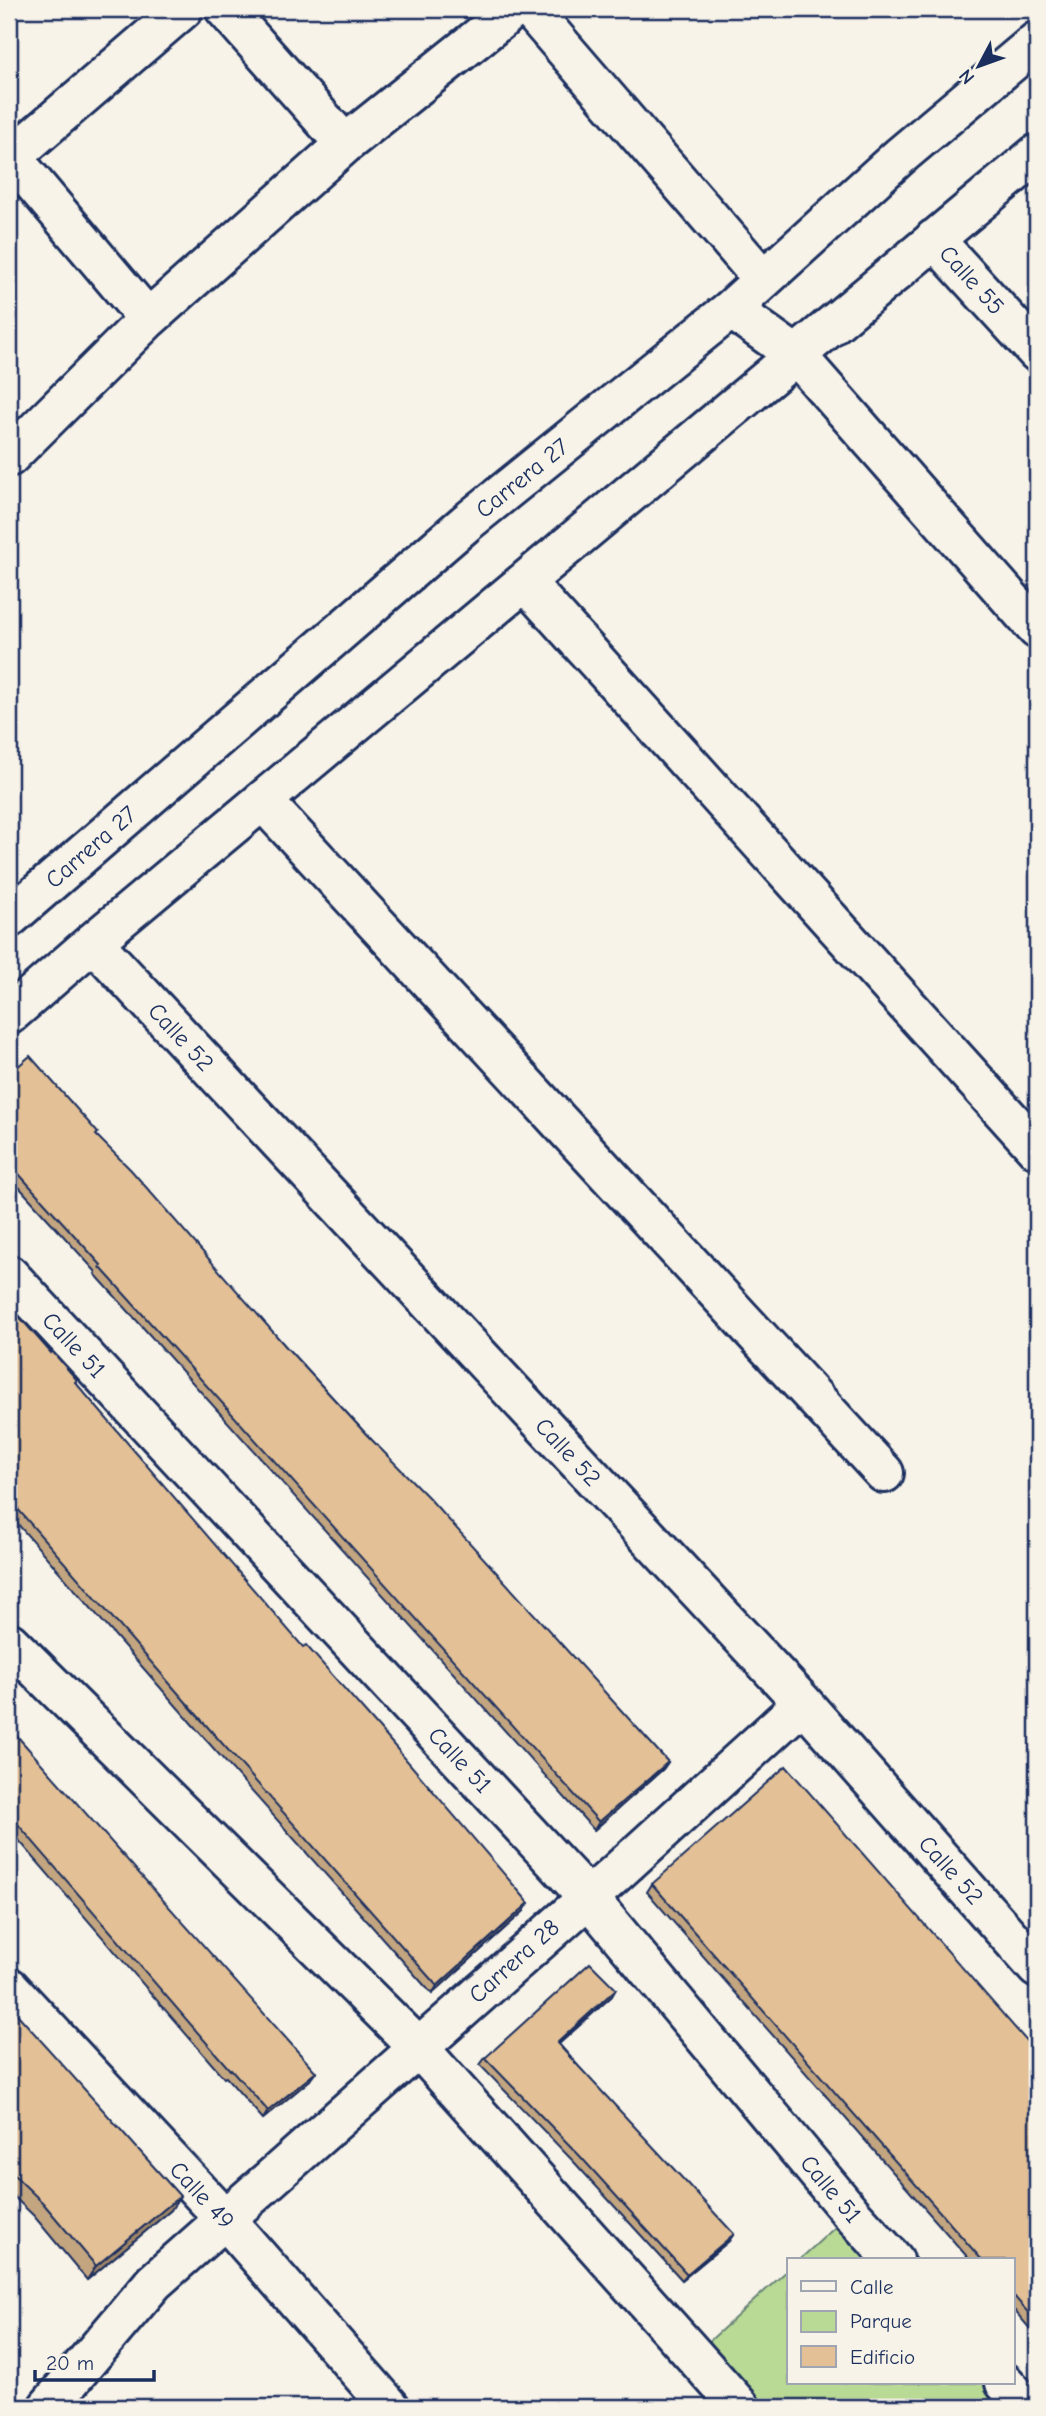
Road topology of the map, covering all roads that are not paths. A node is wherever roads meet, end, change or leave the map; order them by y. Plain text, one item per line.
1 (183, 9) edge
2 (225, 9) edge
3 (514, 9) edge
4 (530, 9) edge
5 (1037, 41) edge
6 (345, 144) junction
7 (1037, 154) edge
8 (10, 156) edge
9 (934, 239) junction
10 (762, 278) junction
11 (731, 309) junction
12 (148, 319) junction
13 (1037, 352) edge
14 (797, 356) junction
15 (9, 457) edge
16 (525, 582) junction
17 (1037, 629) edge
18 (263, 801) junction
19 (12, 910) edge
20 (93, 942) junction
21 (9, 1015) edge
22 (1037, 1149) edge
23 (9, 1275) edge
24 (884, 1473) dead end
25 (9, 1642) edge
26 (803, 1703) junction
27 (587, 1896) junction
28 (1037, 1968) edge
29 (9, 1987) edge
30 (418, 2047) junction
31 (225, 2219) junction
32 (892, 2258) edge
33 (1006, 2384) edge
34 (48, 2407) edge
35 (390, 2407) edge
36 (740, 2407) edge
37 (1027, 2407) edge

1 - 8 street
2 - 6 street
3 - 6 street
4 - 10 street
5 - 10 street, Carrera 27
6 - 12 street
7 - 9 street
8 - 12 street
9 - 13 street, Calle 55
9 - 14 street
10 - 11 street, Carrera 27
11 - 14 street
11 - 19 street, Carrera 27
12 - 15 street
14 - 16 street
14 - 17 street
16 - 18 street
16 - 22 street
18 - 20 street
18 - 24 street
20 - 21 street
20 - 26 street, Calle 52
23 - 27 street, Calle 51
25 - 30 street
26 - 27 street, Carrera 28
26 - 28 street, Calle 52
27 - 30 street, Carrera 28
27 - 32 street, Calle 51
29 - 31 street, Calle 49
30 - 31 street, Carrera 28
30 - 36 street
31 - 34 street, Carrera 28
31 - 35 street, Calle 49
33 - 37 street

